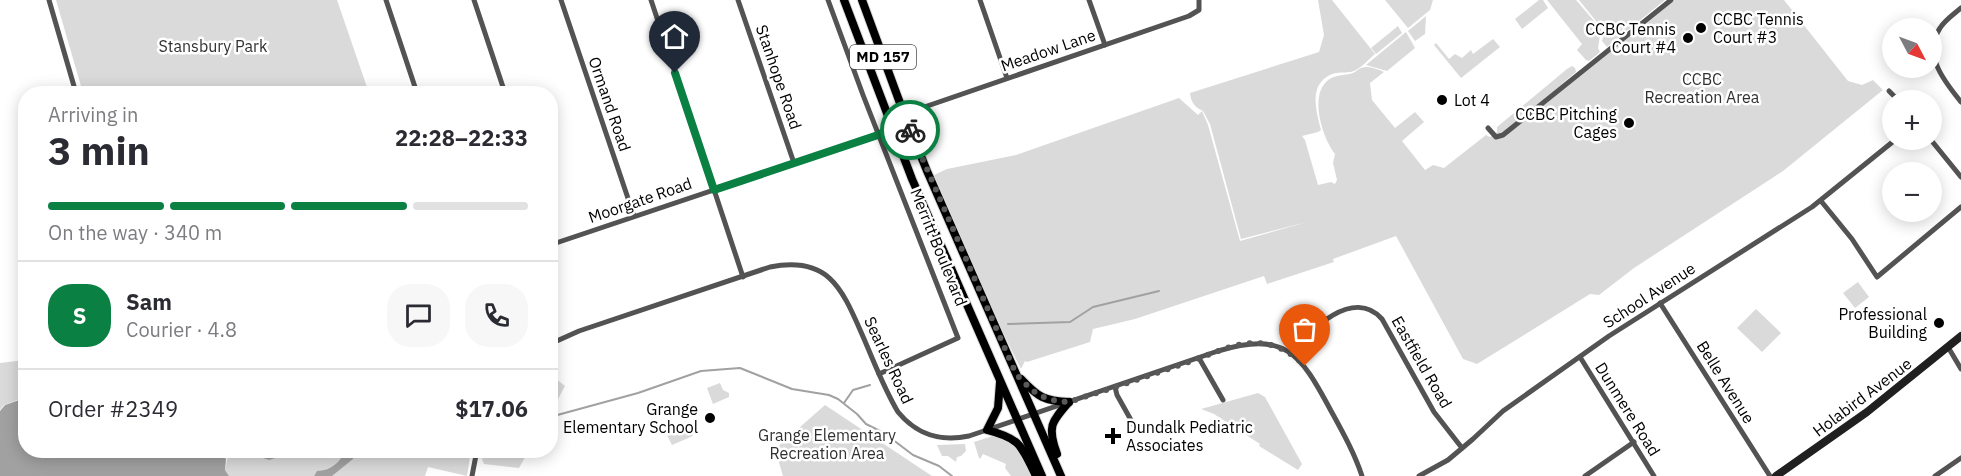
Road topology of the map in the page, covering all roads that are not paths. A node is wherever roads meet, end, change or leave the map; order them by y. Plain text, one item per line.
1 (49, 0) edge
2 (386, 0) edge
3 (474, 0) edge
4 (561, 0) edge
5 (651, 0) edge
6 (738, 0) edge
7 (828, 0) edge
8 (844, 0) edge
9 (862, 0) edge
10 (980, 0) edge
11 (1089, 0) edge
12 (1199, 0) edge
13 (1671, 0) edge
14 (1961, 8) edge
15 (1105, 45) junction
16 (1007, 78) junction
17 (74, 86) edge
18 (415, 86) edge
19 (503, 86) edge
20 (1961, 102) edge
21 (904, 114) junction
22 (891, 128) junction
23 (1488, 128) dead end
24 (878, 135) junction
25 (1883, 150) edge
26 (1939, 150) edge
27 (794, 163) junction
28 (1961, 177) edge
29 (714, 190) junction
30 (1821, 201) junction
31 (1961, 207) edge
32 (634, 216) junction
33 (558, 242) edge
34 (743, 277) junction
35 (1660, 303) junction
36 (1961, 336) edge
37 (558, 341) edge
38 (1948, 347) junction
39 (1293, 354) junction
40 (1580, 357) junction
41 (1199, 358) junction
42 (1961, 369) edge
43 (879, 374) junction
44 (1016, 374) junction
45 (1000, 380) junction
46 (1115, 387) junction
47 (1223, 400) dead end
48 (1069, 402) junction
49 (1034, 414) junction
50 (1017, 421) junction
51 (1136, 429) dead end
52 (987, 430) junction
53 (1634, 442) junction
54 (1462, 448) junction
55 (475, 458) edge
56 (1961, 458) edge
57 (472, 476) edge
58 (1036, 476) edge
59 (1042, 476) edge
60 (1061, 476) edge
61 (1067, 476) edge
62 (1362, 476) edge
63 (1419, 476) edge
64 (1585, 476) edge
65 (1654, 476) edge
66 (1770, 476) edge
67 (1776, 476) edge
68 (1935, 476) edge

1 - 17 street
2 - 18 street
3 - 19 street
4 - 32 street, Ormand Road
5 - 29 street
6 - 27 street, Stanhope Road
7 - 24 street, Merritt Boulevard
8 - 22 main road, Merritt Boulevard / MD 157
9 - 21 main road, Merritt Boulevard / MD 157
10 - 16 street
11 - 15 street
12 - 15 street, Meadow Lane
13 - 23 street
14 - 20 street
15 - 16 street, Meadow Lane
16 - 21 street, Meadow Lane
21 - 22 street, Moorgate Road
21 - 44 main road, Merritt Boulevard / MD 157
22 - 24 street, Moorgate Road
22 - 45 main road, Merritt Boulevard / MD 157
24 - 27 street, Moorgate Road
24 - 43 street, Merritt Boulevard
25 - 30 street, School Avenue
26 - 28 street
27 - 29 street, Moorgate Road
29 - 32 street, Moorgate Road
29 - 34 street
30 - 31 street
30 - 35 street, School Avenue
32 - 33 street, Moorgate Road
34 - 37 street, Searles Road
34 - 43 street, Searles Road
35 - 40 street, School Avenue
35 - 66 street, Belle Avenue
36 - 38 main road, Holabird Avenue
38 - 42 street
38 - 67 main road, Holabird Avenue
39 - 41 street, Searles Road
39 - 54 street, Eastfield Road
39 - 62 street
40 - 53 street, Dunmere Road
40 - 54 street, School Avenue
41 - 46 street, Searles Road
41 - 47 street
43 - 52 street, Searles Road
44 - 48 main road
44 - 49 main road, Merritt Boulevard / MD 157
45 - 50 main road, Merritt Boulevard / MD 157
45 - 52 main road
46 - 48 street, Searles Road
46 - 51 street
48 - 49 street, Searles Road
48 - 61 main road
49 - 50 street, Searles Road
49 - 60 main road, Merritt Boulevard / MD 157
50 - 52 street, Searles Road
50 - 59 main road, Merritt Boulevard / MD 157
52 - 58 main road
53 - 64 street
53 - 65 street, Dunmere Road
54 - 63 street, School Avenue
55 - 57 street
56 - 68 street

